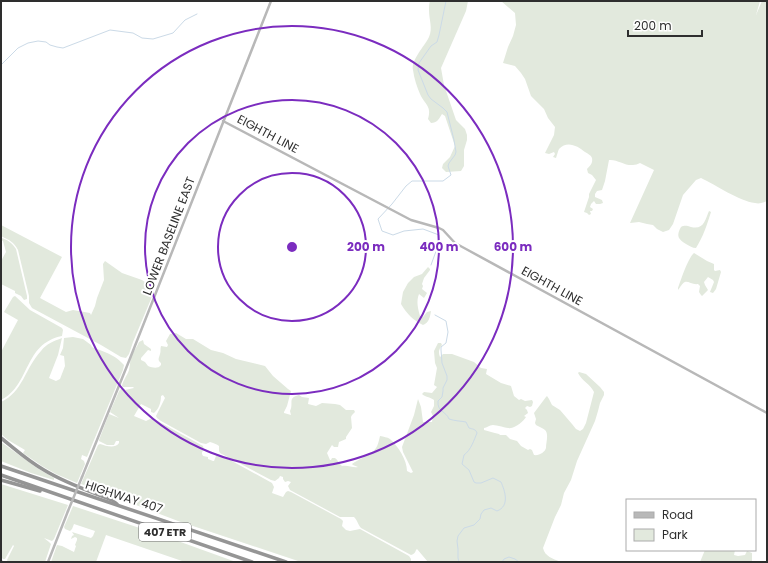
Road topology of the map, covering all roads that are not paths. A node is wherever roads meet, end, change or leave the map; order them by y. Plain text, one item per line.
1 (271, 1) edge
2 (223, 121) junction
3 (767, 413) edge
4 (1, 438) edge
5 (1, 466) edge
6 (1, 475) edge
7 (1, 480) edge
8 (78, 502) junction
9 (120, 506) junction
10 (48, 562) edge
11 (252, 562) edge
12 (286, 562) edge

1 - 2 street, LOWER BASELINE EAST
2 - 3 street, EIGHTH LINE
2 - 10 street, LOWER BASELINE EAST, bridge
4 - 9 highway
5 - 9 highway, HIGHWAY 407 / 407 ETR
6 - 8 highway, HIGHWAY 407 / 407 ETR
7 - 8 highway
8 - 11 highway, HIGHWAY 407 / 407 ETR
9 - 12 highway, HIGHWAY 407 / 407 ETR

